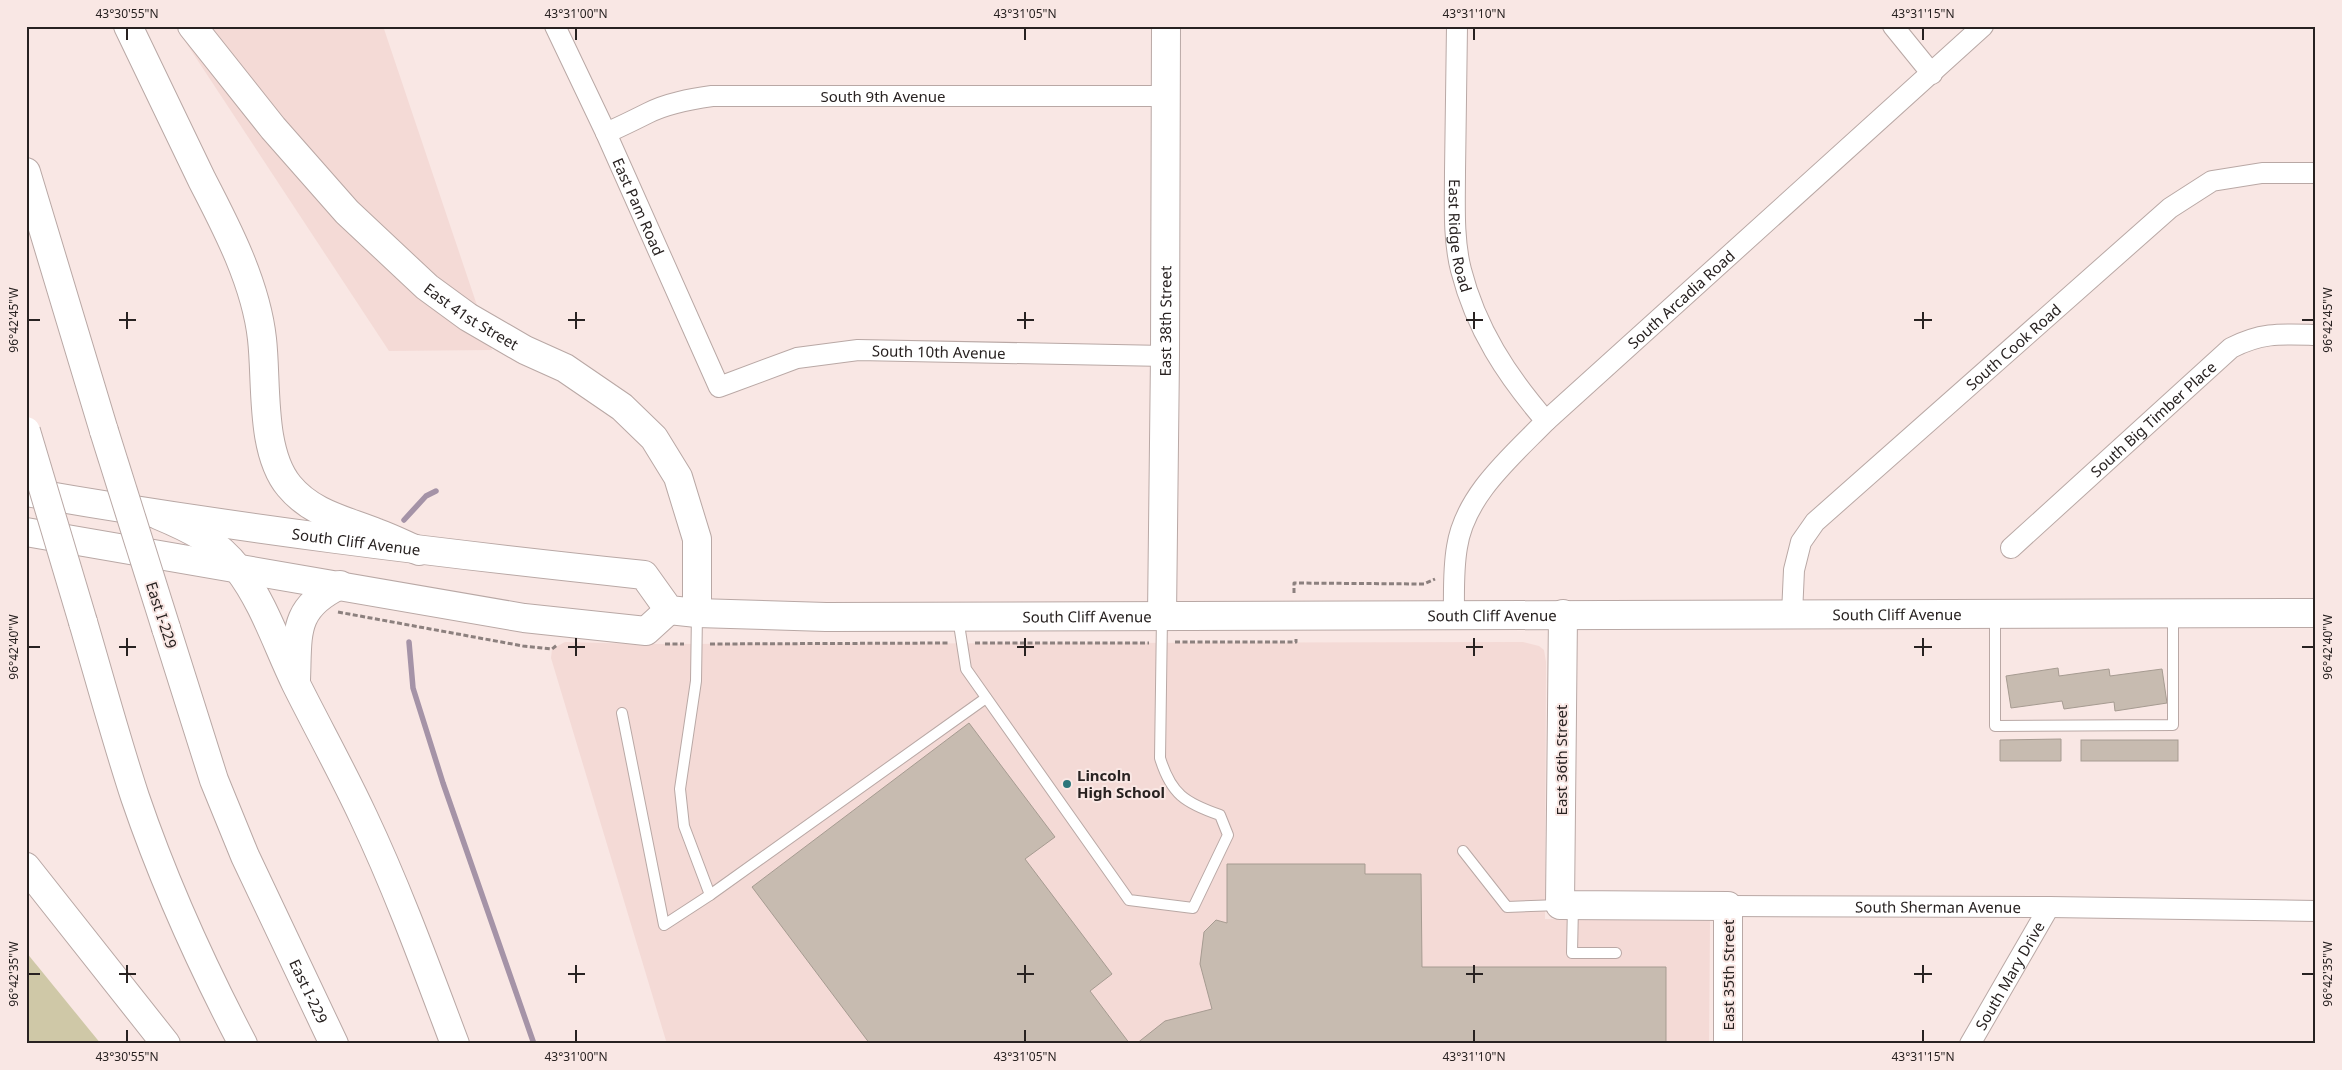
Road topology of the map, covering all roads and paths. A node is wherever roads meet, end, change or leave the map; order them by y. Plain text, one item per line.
1 (128, 26) edge
2 (192, 26) edge
3 (555, 26) edge
4 (1166, 26) edge
5 (1457, 26) edge
6 (1894, 26) edge
7 (1983, 26) edge
8 (1932, 74) junction
9 (1166, 96) junction
10 (606, 133) junction
11 (26, 172) edge
12 (2316, 173) edge
13 (2316, 335) edge
14 (1165, 356) junction
15 (719, 387) joint
16 (1546, 421) junction
17 (26, 431) edge
18 (26, 492) edge
19 (158, 514) junction
20 (26, 532) edge
21 (2011, 548) dead end
22 (419, 551) junction
23 (238, 568) junction
24 (340, 585) junction
25 (669, 610) junction
26 (697, 613) junction
27 (2173, 613) junction
28 (2316, 613) edge
29 (1563, 614) junction
30 (1792, 614) junction
31 (1994, 614) junction
32 (958, 616) junction
33 (1454, 616) junction
34 (1161, 629) junction
35 (565, 642) dead end
36 (1296, 642) dead end
37 (962, 643) junction
38 (662, 644) dead end
39 (697, 644) junction
40 (552, 649) dead end
41 (296, 684) junction
42 (986, 698) junction
43 (622, 713) dead end
44 (1462, 851) dead end
45 (26, 867) edge
46 (710, 895) junction
47 (1567, 905) junction
48 (1728, 906) junction
49 (2049, 907) junction
50 (2316, 911) edge
51 (1616, 953) dead end
52 (166, 1044) edge
53 (243, 1044) edge
54 (334, 1044) edge
55 (455, 1044) edge
56 (1728, 1044) edge
57 (1970, 1044) edge

1 - 22 main road
2 - 26 main road, East 41st Street
3 - 10 street, East Pam Road
4 - 9 main road, East 38th Street
5 - 16 street, East Ridge Road
6 - 8 street
7 - 8 street, South Arcadia Road
8 - 16 street, South Arcadia Road
9 - 10 street, South 9th Avenue
9 - 14 main road, East 38th Street
10 - 15 street, East Pam Road
11 - 54 main road, East I-229, bridge
12 - 30 street, South Cook Road
13 - 21 street, South Big Timber Place
14 - 15 street, South 10th Avenue
14 - 34 main road, East 38th Street
16 - 33 street, South Arcadia Road
17 - 53 main road, bridge
18 - 19 main road, South Cliff Avenue
19 - 22 main road, South Cliff Avenue
19 - 23 main road
20 - 23 main road
22 - 25 main road, South Cliff Avenue
23 - 24 main road
23 - 41 main road
24 - 25 main road
24 - 41 main road
25 - 26 main road, South Cliff Avenue
26 - 32 main road, South Cliff Avenue
26 - 39 lane
27 - 28 main road, South Cliff Avenue
27 - 31 main road, South Cliff Avenue
27 - 31 lane
29 - 30 main road, South Cliff Avenue
29 - 33 main road, South Cliff Avenue
29 - 47 main road, East 36th Street
30 - 31 main road, South Cliff Avenue
32 - 34 main road, South Cliff Avenue
32 - 37 lane
33 - 34 main road, South Cliff Avenue
34 - 36 path
34 - 37 path
34 - 42 lane
35 - 40 path
37 - 39 path
37 - 42 lane
38 - 39 path
39 - 46 lane
41 - 55 main road
42 - 46 lane
43 - 46 lane
44 - 47 lane
45 - 52 main road
47 - 48 main road, South Sherman Avenue
47 - 51 lane
48 - 49 street, South Sherman Avenue
48 - 56 main road, East 35th Street
49 - 50 street, South Sherman Avenue
49 - 57 street, South Mary Drive

